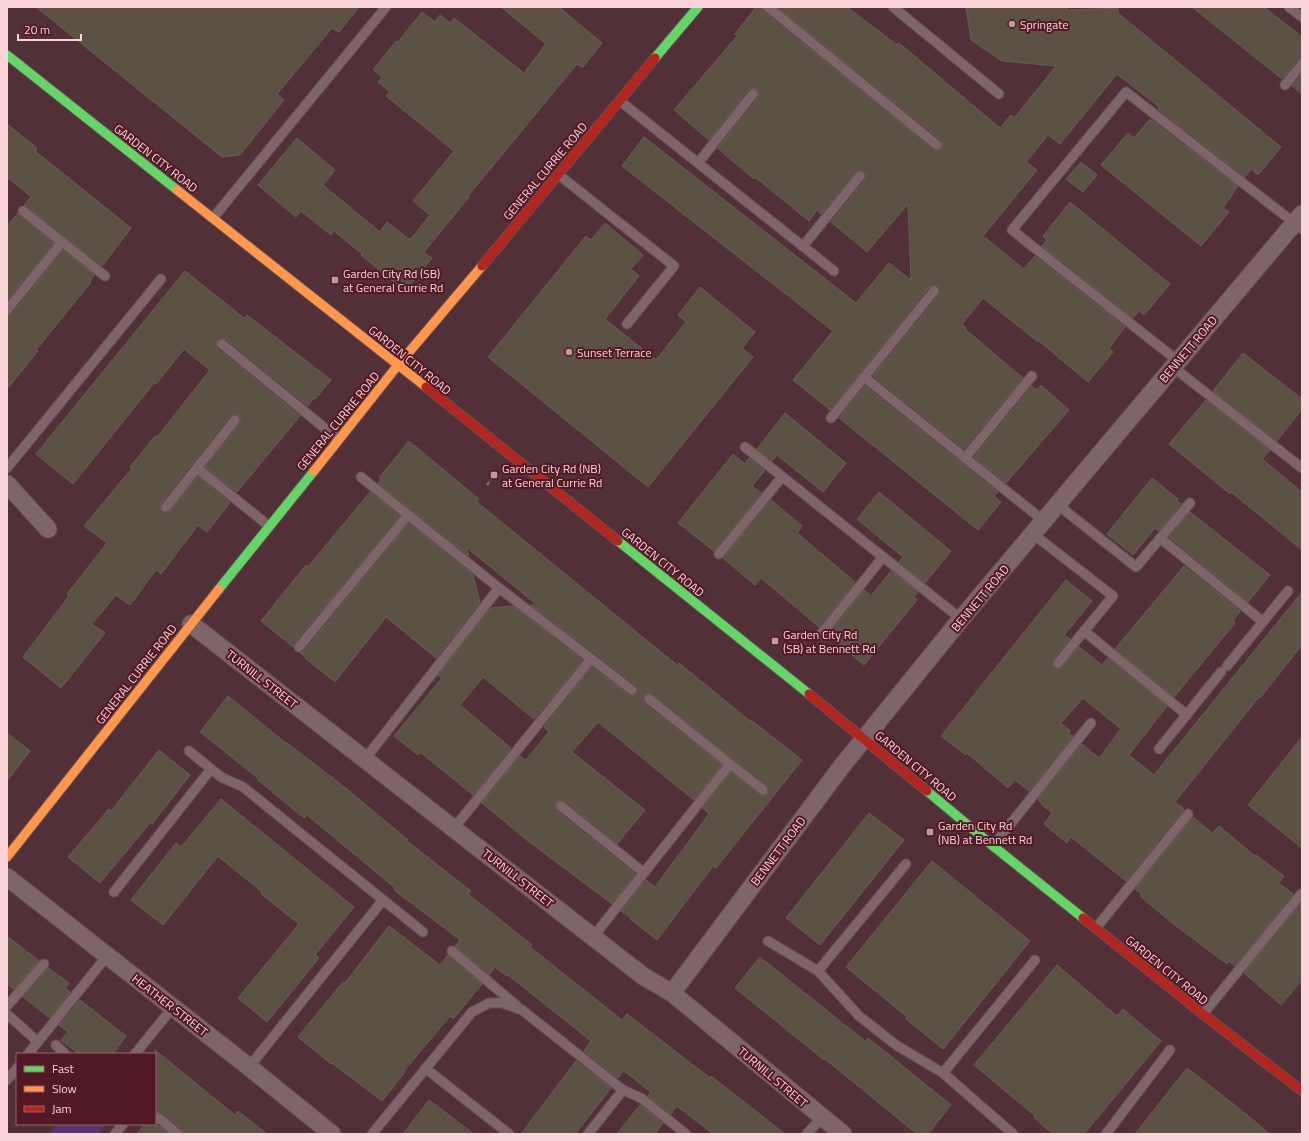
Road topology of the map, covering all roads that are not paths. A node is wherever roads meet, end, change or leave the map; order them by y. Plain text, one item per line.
1 (386, 7) edge
2 (698, 7) edge
3 (768, 7) edge
4 (893, 7) edge
5 (1289, 7) edge
6 (1302, 17) edge
7 (7, 55) edge
8 (1302, 64) edge
9 (1285, 85) dead end
10 (752, 94) dead end
11 (999, 94) dead end
12 (620, 101) junction
13 (937, 145) dead end
14 (698, 163) junction
15 (559, 175) junction
16 (860, 176) dead end
17 (23, 211) dead end
18 (212, 218) junction
19 (1299, 222) edge
20 (62, 242) junction
21 (803, 246) junction
22 (834, 271) dead end
23 (105, 276) dead end
24 (161, 279) dead end
25 (934, 291) dead end
26 (7, 310) edge
27 (627, 324) dead end
28 (222, 344) dead end
29 (1176, 364) junction
30 (398, 365) junction
31 (1032, 376) dead end
32 (864, 377) junction
33 (831, 418) dead end
34 (235, 420) dead end
35 (338, 439) junction
36 (744, 447) dead end
37 (965, 458) junction
38 (7, 468) edge
39 (198, 468) junction
40 (1302, 468) edge
41 (782, 476) junction
42 (361, 477) dead end
43 (7, 484) edge
44 (1190, 503) dead end
45 (1058, 505) junction
46 (166, 507) dead end
47 (408, 515) junction
48 (269, 526) junction
49 (1038, 528) junction
50 (48, 529) dead end
51 (1160, 538) junction
52 (718, 554) dead end
53 (883, 557) junction
54 (499, 588) junction
55 (1288, 591) dead end
56 (961, 619) junction
57 (1262, 621) junction
58 (191, 624) junction
59 (1084, 631) junction
60 (821, 634) dead end
61 (299, 647) dead end
62 (591, 659) junction
63 (1058, 663) dead end
64 (632, 690) dead end
65 (649, 699) dead end
66 (1187, 715) junction
67 (1092, 723) dead end
68 (864, 739) junction
69 (1160, 749) dead end
70 (189, 751) dead end
71 (365, 759) junction
72 (730, 764) junction
73 (211, 769) junction
74 (764, 790) dead end
75 (561, 806) dead end
76 (1188, 814) dead end
77 (454, 828) junction
78 (993, 846) junction
79 (7, 857) edge
80 (906, 864) dead end
81 (644, 873) junction
82 (7, 877) edge
83 (114, 892) dead end
84 (1301, 894) dead end
85 (383, 900) junction
86 (1096, 928) junction
87 (423, 932) dead end
88 (593, 937) junction
89 (768, 941) dead end
90 (452, 951) dead end
91 (107, 956) junction
92 (1034, 960) dead end
93 (44, 964) dead end
94 (818, 971) junction
95 (672, 993) junction
96 (7, 1006) edge
97 (173, 1008) junction
98 (522, 1010) junction
99 (7, 1014) edge
100 (1203, 1014) junction
101 (38, 1042) junction
102 (56, 1045) dead end
103 (1170, 1050) dead end
104 (29, 1053) edge
105 (64, 1053) edge
106 (136, 1053) edge
107 (249, 1067) junction
108 (425, 1068) junction
109 (16, 1069) edge
110 (943, 1073) junction
111 (7, 1080) edge
112 (623, 1090) junction
113 (1302, 1091) edge
114 (822, 1117) junction
115 (156, 1118) edge
116 (122, 1125) edge
117 (115, 1134) edge
118 (178, 1134) edge
119 (332, 1134) edge
120 (372, 1134) edge
121 (509, 1134) edge
122 (588, 1134) edge
123 (686, 1134) edge
124 (807, 1134) edge
125 (843, 1134) edge
126 (1013, 1134) edge
127 (1106, 1134) edge

1 - 18 lane
2 - 12 street, GENERAL CURRIE ROAD
3 - 13 lane
4 - 11 lane
5 - 6 lane
7 - 18 street, GARDEN CITY ROAD
8 - 9 lane
10 - 14 lane
12 - 14 lane
12 - 15 street, GENERAL CURRIE ROAD
14 - 21 lane
15 - 27 lane
15 - 30 street, GENERAL CURRIE ROAD
16 - 21 lane
17 - 20 lane
18 - 30 street, GARDEN CITY ROAD
19 - 29 street, BENNETT ROAD
19 - 29 lane
20 - 23 lane
20 - 26 lane
21 - 22 lane
24 - 38 lane
25 - 32 lane
28 - 35 lane
29 - 40 lane
29 - 45 street, BENNETT ROAD
30 - 35 street, GENERAL CURRIE ROAD
30 - 68 street, GARDEN CITY ROAD
31 - 37 lane
32 - 33 lane
32 - 37 lane
34 - 39 lane
35 - 48 street, GENERAL CURRIE ROAD
36 - 41 lane
37 - 49 lane
39 - 46 lane
39 - 48 lane
41 - 52 lane
41 - 53 lane
42 - 47 lane
43 - 50 street
44 - 51 lane
45 - 49 street, BENNETT ROAD
45 - 51 lane
47 - 54 lane
47 - 61 lane
48 - 58 street, GENERAL CURRIE ROAD
49 - 56 street, BENNETT ROAD
49 - 59 lane
51 - 57 lane
53 - 56 lane
53 - 60 lane
54 - 62 lane
54 - 71 lane
55 - 57 lane
56 - 68 street, BENNETT ROAD
57 - 66 lane
58 - 71 street, TURNILL STREET
58 - 79 street, GENERAL CURRIE ROAD
59 - 63 lane
59 - 66 lane
62 - 64 lane
62 - 77 lane
65 - 72 lane
66 - 69 lane
67 - 78 lane
68 - 78 street, GARDEN CITY ROAD
68 - 95 street, BENNETT ROAD
70 - 73 lane
71 - 77 street, TURNILL STREET
72 - 74 lane
72 - 81 lane
73 - 83 lane
73 - 85 lane
75 - 81 lane
76 - 86 lane
77 - 88 street, TURNILL STREET
78 - 86 street, GARDEN CITY ROAD
80 - 94 lane
81 - 88 lane
82 - 91 street, HEATHER STREET
84 - 100 lane
85 - 87 lane
85 - 107 lane
86 - 100 street, GARDEN CITY ROAD
88 - 95 street, TURNILL STREET
89 - 94 lane
90 - 98 lane
91 - 97 street, HEATHER STREET
91 - 101 lane
92 - 110 lane
93 - 96 lane
94 - 110 lane
95 - 114 street, TURNILL STREET
97 - 106 lane
97 - 107 street, HEATHER STREET
98 - 108 lane
98 - 112 lane
99 - 101 lane
100 - 113 street, GARDEN CITY ROAD
101 - 104 lane
102 - 105 lane
103 - 127 lane
107 - 119 street, HEATHER STREET
108 - 120 lane
108 - 121 lane
109 - 111 lane
110 - 126 lane
112 - 122 lane
112 - 123 lane
114 - 124 lane
114 - 125 street, TURNILL STREET
115 - 118 lane
116 - 117 lane

